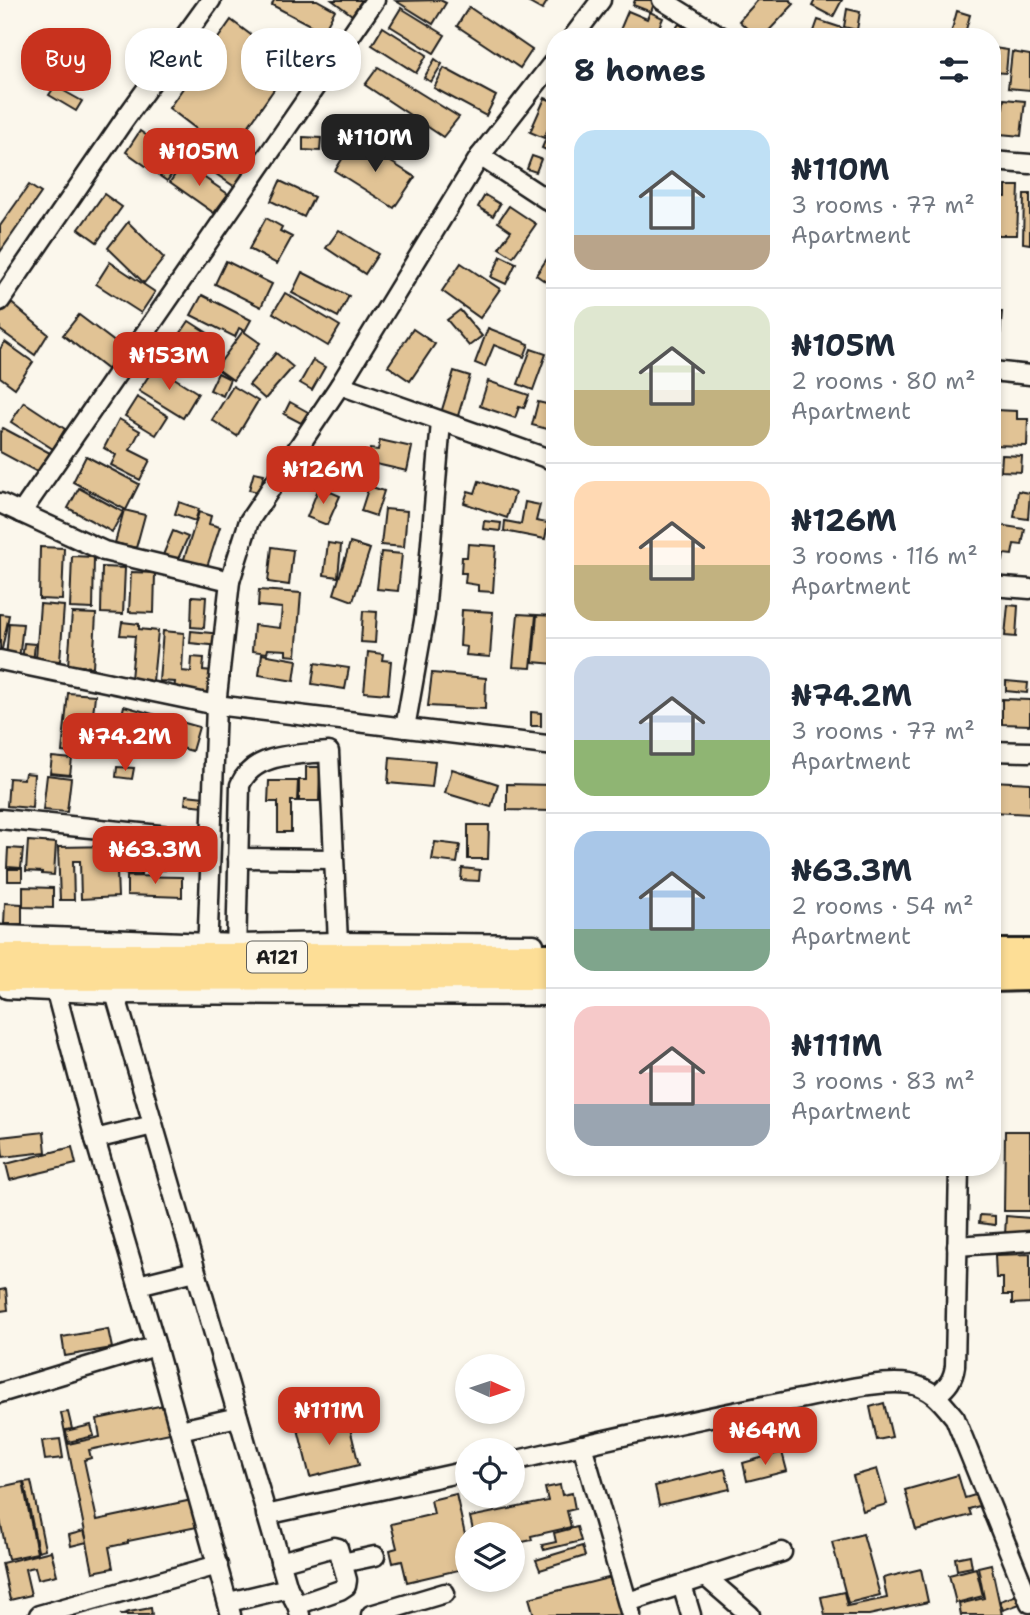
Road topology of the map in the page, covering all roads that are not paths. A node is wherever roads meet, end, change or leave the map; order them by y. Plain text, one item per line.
1 (211, 0) edge
2 (375, 0) edge
3 (601, 0) edge
4 (662, 0) edge
5 (580, 28) edge
6 (707, 28) edge
7 (546, 72) edge
8 (481, 156) junction
9 (1001, 162) edge
10 (1030, 164) edge
11 (546, 199) edge
12 (0, 301) edge
13 (1001, 371) edge
14 (1030, 375) edge
15 (340, 384) junction
16 (441, 422) junction
17 (546, 458) edge
18 (0, 503) edge
19 (21, 513) junction
20 (230, 581) junction
21 (1001, 587) edge
22 (1030, 589) edge
23 (0, 660) edge
24 (216, 705) junction
25 (405, 727) junction
26 (546, 745) edge
27 (1001, 751) edge
28 (1030, 752) edge
29 (0, 819) edge
30 (210, 840) junction
31 (239, 859) junction
32 (333, 859) junction
33 (0, 935) edge
34 (338, 942) junction
35 (546, 944) edge
36 (207, 950) junction
37 (236, 951) junction
38 (1001, 953) edge
39 (1030, 953) edge
40 (0, 957) edge
41 (546, 957) edge
42 (546, 976) edge
43 (0, 977) edge
44 (1030, 977) edge
45 (1001, 978) edge
46 (53, 984) junction
47 (112, 985) junction
48 (0, 988) edge
49 (546, 996) edge
50 (153, 1125) junction
51 (95, 1139) junction
52 (959, 1176) edge
53 (1030, 1241) edge
54 (957, 1245) junction
55 (195, 1270) junction
56 (138, 1285) junction
57 (156, 1346) junction
58 (0, 1393) edge
59 (937, 1395) junction
60 (238, 1417) junction
61 (180, 1430) junction
62 (582, 1446) junction
63 (525, 1458) edge
64 (455, 1474) edge
65 (267, 1516) junction
66 (782, 1552) dead end
67 (374, 1556) dead end
68 (280, 1562) junction
69 (342, 1563) junction
70 (218, 1565) junction
71 (706, 1577) junction
72 (682, 1585) junction
73 (288, 1588) junction
74 (445, 1593) dead end
75 (1030, 1603) edge
76 (230, 1609) edge
77 (630, 1609) edge
78 (299, 1610) edge
79 (39, 1615) edge
80 (372, 1615) edge
81 (691, 1615) edge
82 (750, 1615) edge

1 - 12 street
2 - 19 street
3 - 5 street
4 - 6 street
7 - 8 street
8 - 11 street
8 - 15 street
9 - 10 street
13 - 14 street
15 - 16 street
15 - 20 street
16 - 17 street
16 - 25 street
18 - 19 street
19 - 20 street
20 - 24 street
21 - 22 street
23 - 24 street
24 - 25 street
24 - 30 street
25 - 26 street
27 - 28 street
29 - 30 street
30 - 36 street
31 - 32 street
31 - 32 street
31 - 37 street
32 - 34 street
33 - 36 street
34 - 35 street
34 - 37 street
36 - 37 highway, A121
36 - 40 highway, A121
37 - 41 highway, A121
38 - 39 highway
42 - 47 highway, A121
43 - 46 highway, A121
44 - 45 highway
46 - 47 highway, A121
46 - 48 street
46 - 51 street
47 - 49 street
47 - 50 street
50 - 51 street
50 - 55 street
51 - 56 street
52 - 54 street
53 - 54 street
54 - 59 street
55 - 56 street
55 - 60 street
56 - 57 street
57 - 58 street
57 - 61 street
59 - 62 street
59 - 75 street
60 - 61 street
60 - 65 street
61 - 70 street
62 - 63 street
62 - 77 street
64 - 65 street
65 - 68 street
66 - 71 street
67 - 69 street
68 - 69 street
68 - 73 street
69 - 78 street
70 - 76 street
70 - 79 street
71 - 72 street
71 - 82 street
72 - 77 street
72 - 81 street
73 - 76 street
73 - 78 street
74 - 80 street

